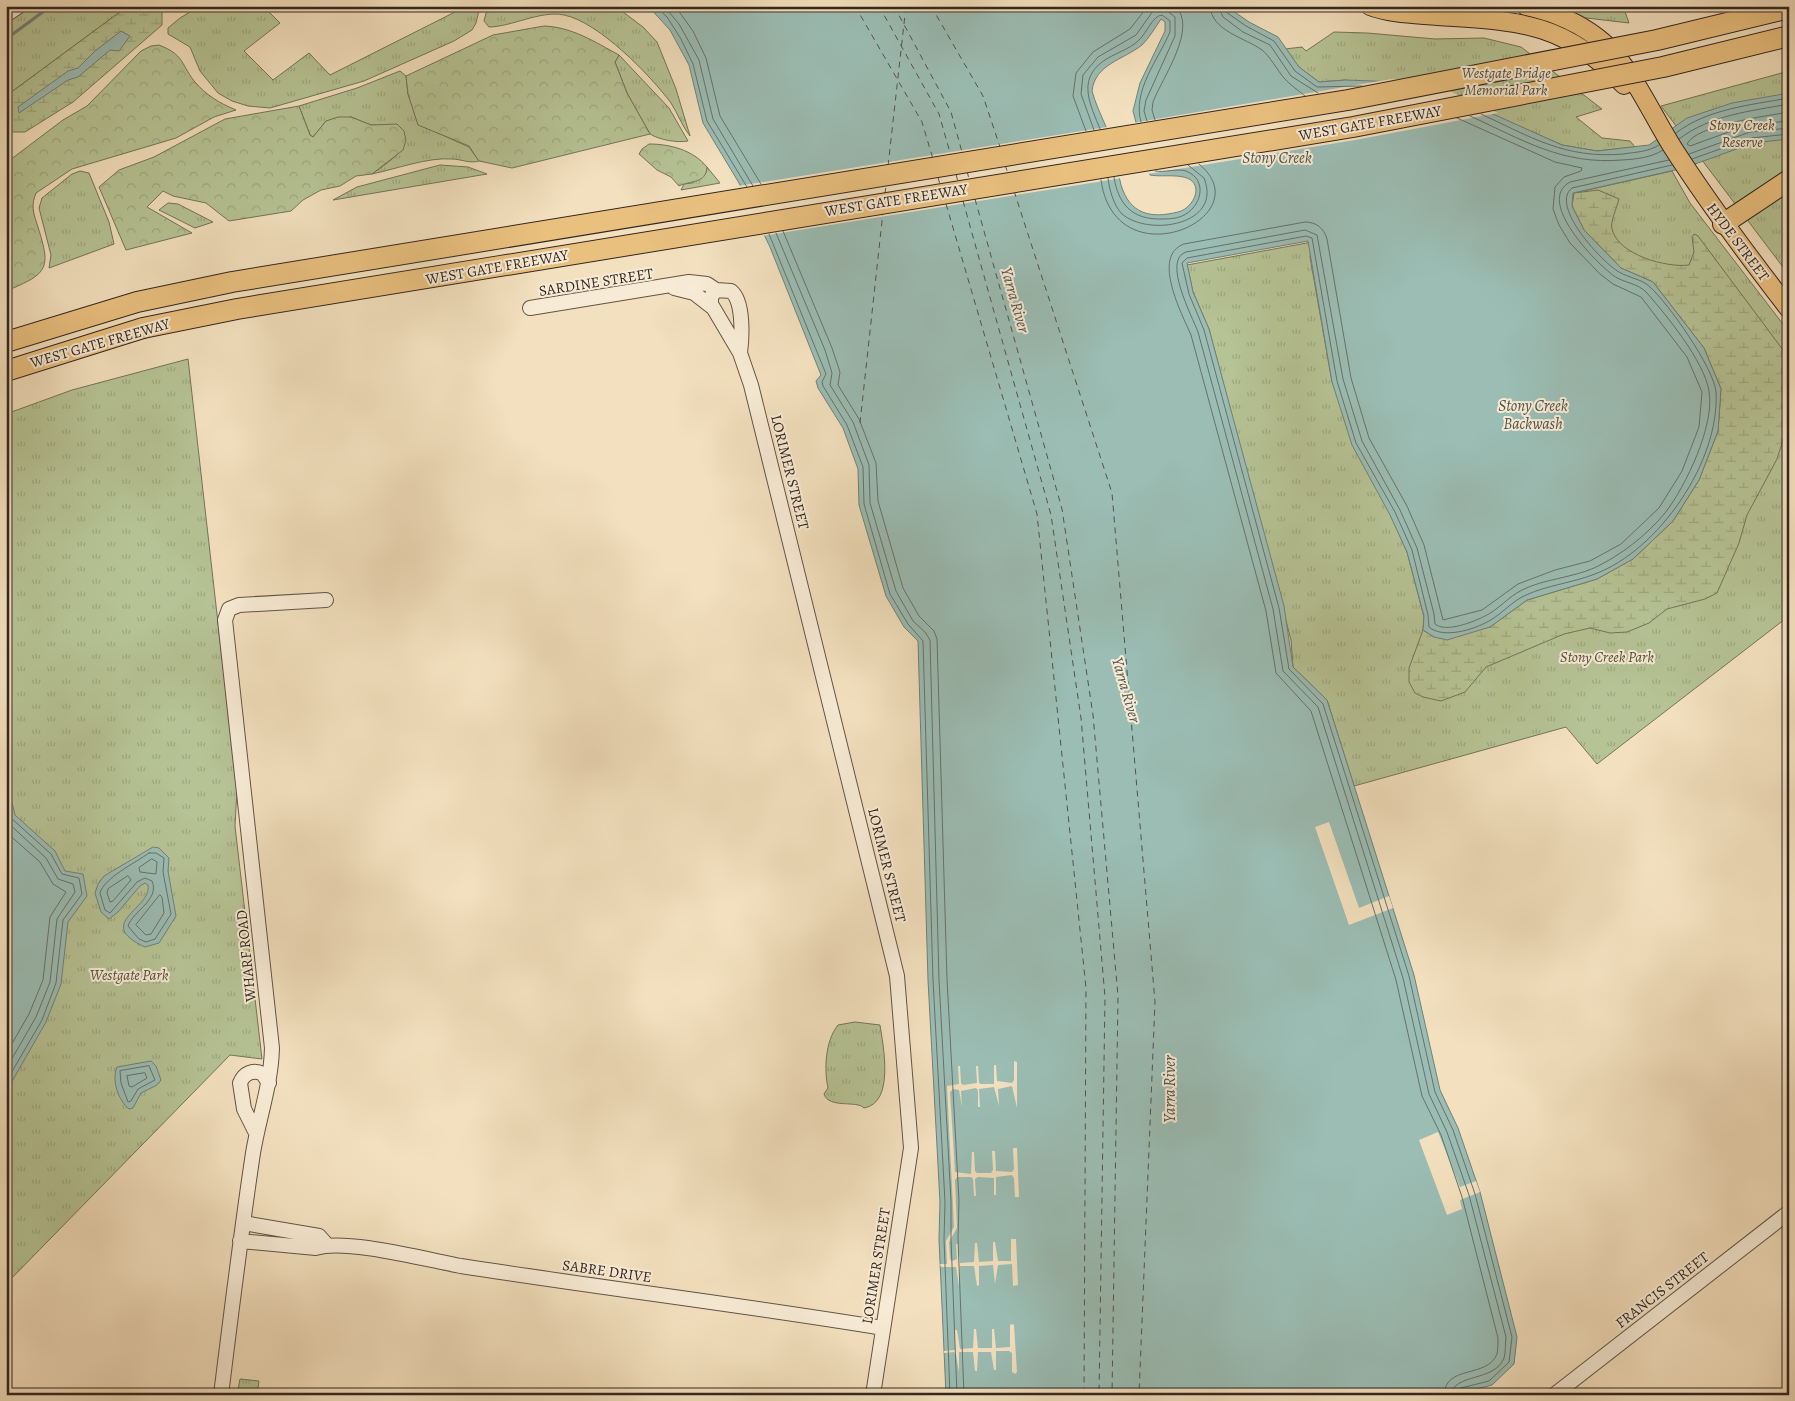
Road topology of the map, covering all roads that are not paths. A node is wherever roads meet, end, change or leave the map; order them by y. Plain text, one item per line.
1 (19, 6) edge
2 (1370, 6) edge
3 (1526, 6) edge
4 (1789, 8) edge
5 (1446, 10) edge
6 (6, 15) edge
7 (1789, 36) edge
8 (1659, 127) junction
9 (1789, 180) edge
10 (1723, 224) junction
11 (666, 287) junction
12 (716, 290) junction
13 (712, 307) junction
14 (530, 308) dead end
15 (1789, 309) edge
16 (6, 342) edge
17 (740, 353) junction
18 (6, 371) edge
19 (326, 600) dead end
20 (269, 1083) junction
21 (256, 1133) junction
22 (1789, 1212) edge
23 (242, 1223) junction
24 (240, 1241) junction
25 (327, 1244) junction
26 (883, 1328) junction
27 (220, 1395) edge
28 (873, 1395) edge
29 (1554, 1395) edge

1 - 6 street
2 - 5 main road
3 - 8 main road
4 - 16 highway, WEST GATE FREEWAY, bridge
5 - 8 main road
7 - 18 highway, WEST GATE FREEWAY, bridge
8 - 10 main road, HYDE STREET
9 - 10 highway
10 - 15 main road, HYDE STREET
11 - 12 street, SARDINE STREET
11 - 13 street, SARDINE STREET
11 - 14 street, SARDINE STREET
12 - 13 street
12 - 17 street, LORIMER STREET
13 - 17 street, LORIMER STREET
17 - 26 street, LORIMER STREET
19 - 20 street, WHARF ROAD
20 - 21 street, WHARF ROAD
20 - 21 street
21 - 23 street, WHARF ROAD
22 - 29 street, FRANCIS STREET
23 - 24 street, WHARF ROAD
23 - 25 street, SABRE DRIVE
24 - 25 street, SABRE DRIVE
24 - 27 street, WHARF ROAD
25 - 26 street, SABRE DRIVE
26 - 28 street, LORIMER STREET

